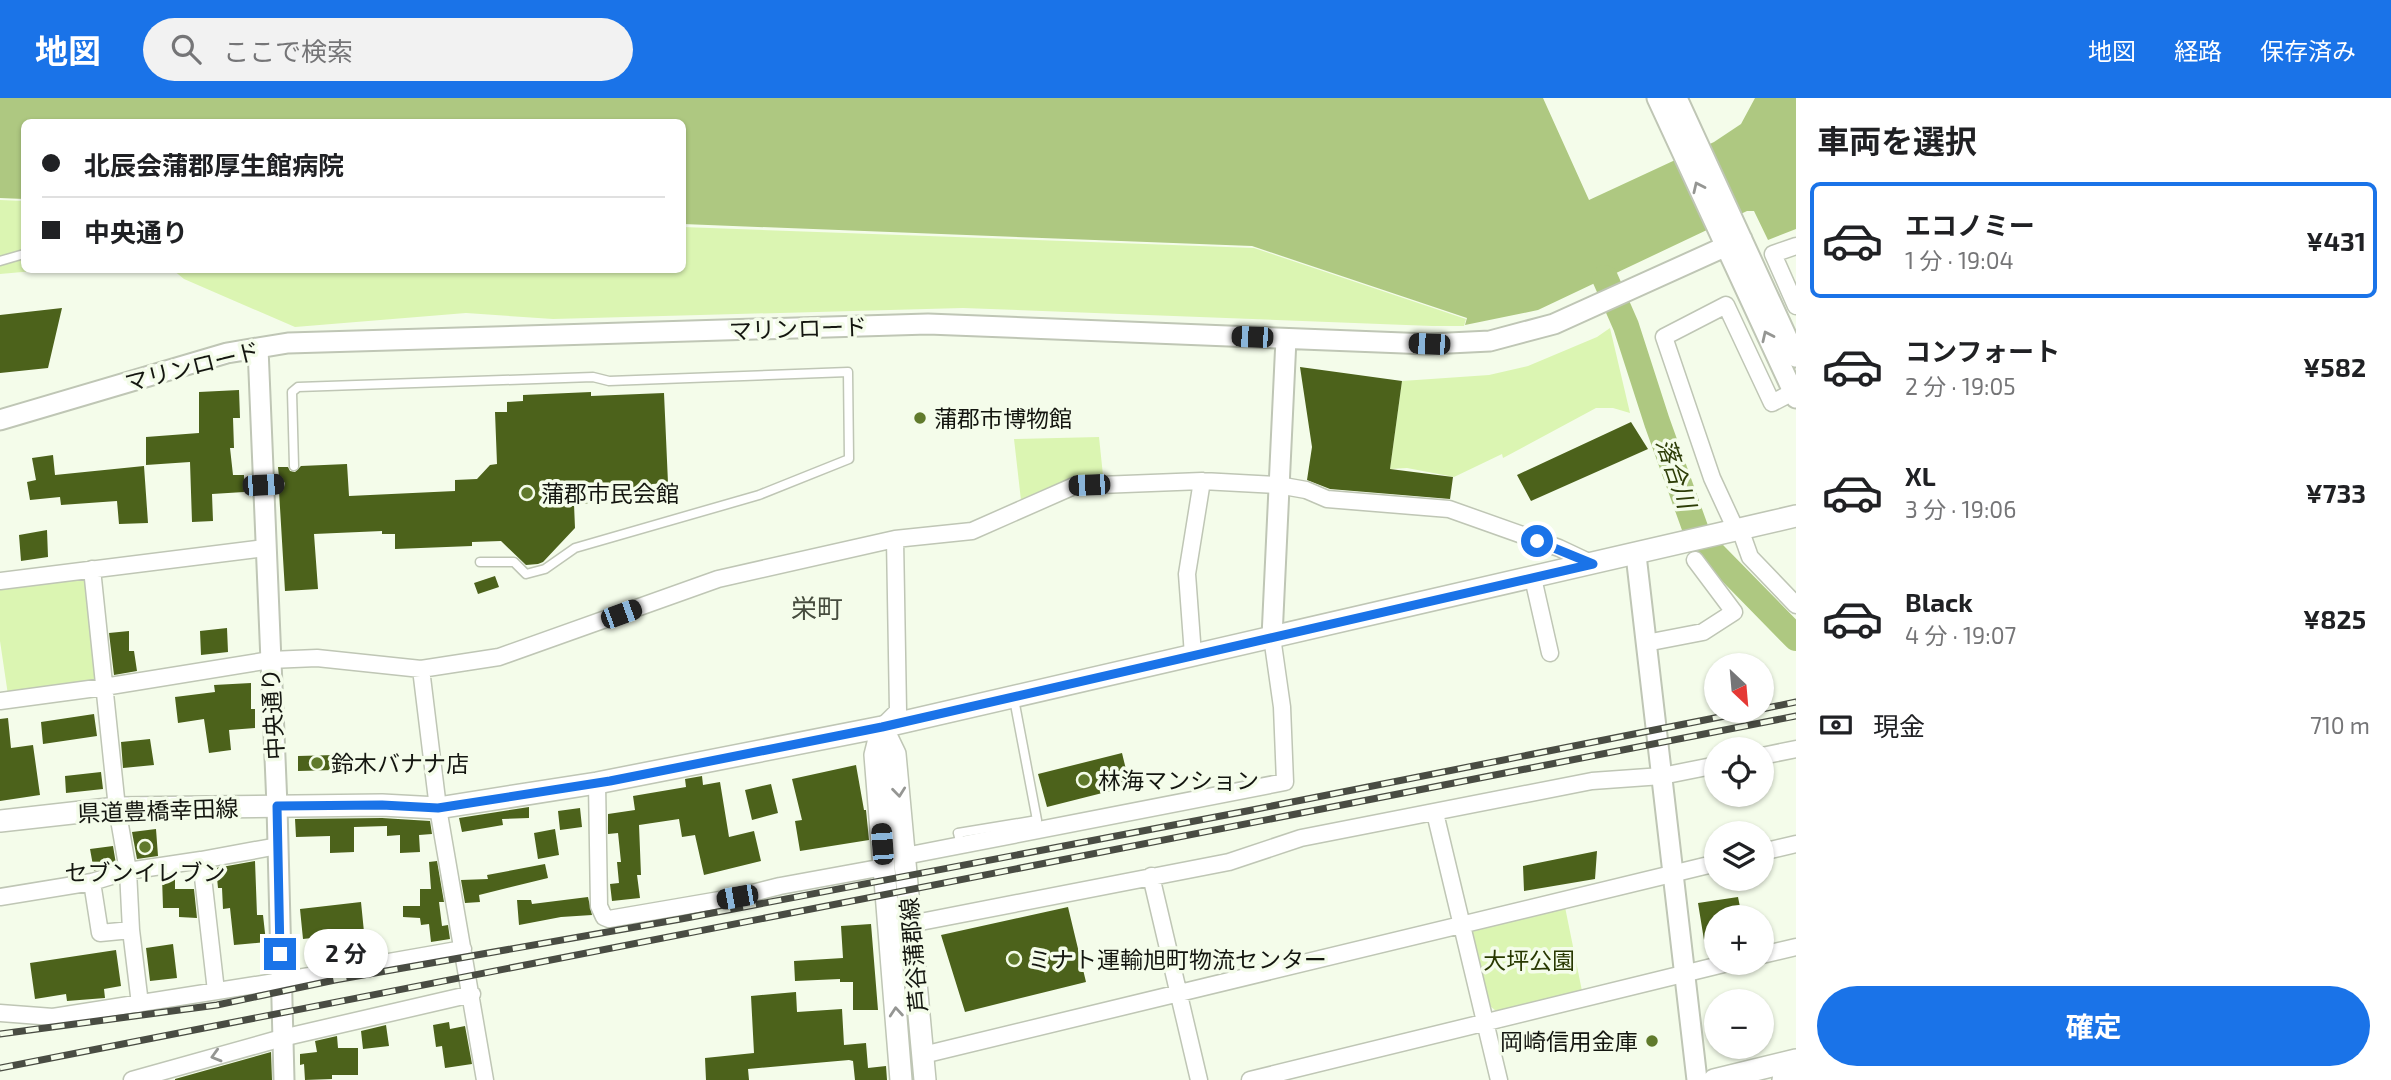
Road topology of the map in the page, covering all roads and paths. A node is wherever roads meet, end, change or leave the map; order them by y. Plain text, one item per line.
1 (1657, 98) edge
2 (1677, 98) edge
3 (1687, 141) junction
4 (1734, 243) junction
5 (1796, 246) edge
6 (21, 255) edge
7 (0, 261) edge
8 (1796, 305) edge
9 (1286, 339) junction
10 (258, 348) junction
11 (1796, 357) edge
12 (1795, 395) edge
13 (0, 419) edge
14 (294, 466) dead end
15 (1202, 481) junction
16 (1278, 485) junction
17 (1796, 516) edge
18 (1735, 530) junction
19 (895, 539) junction
20 (265, 548) junction
21 (1690, 552) junction
22 (1636, 555) junction
23 (480, 562) dead end
24 (1593, 564) junction
25 (92, 569) junction
26 (1533, 578) junction
27 (0, 581) edge
28 (1796, 605) edge
29 (1272, 637) junction
30 (1646, 642) junction
31 (1550, 653) dead end
32 (1193, 655) junction
33 (270, 660) junction
34 (421, 669) junction
35 (104, 687) junction
36 (1014, 696) junction
37 (0, 701) edge
38 (882, 727) junction
39 (1796, 749) edge
40 (1774, 754) edge
41 (1704, 768) edge
42 (1662, 776) junction
43 (597, 783) junction
44 (277, 806) junction
45 (117, 808) junction
46 (438, 808) junction
47 (1434, 813) junction
48 (0, 821) edge
49 (1796, 844) edge
50 (278, 845) junction
51 (961, 846) junction
52 (1774, 849) edge
53 (905, 856) junction
54 (201, 860) junction
55 (1704, 866) edge
56 (884, 867) junction
57 (128, 871) junction
58 (1674, 873) junction
59 (1151, 876) junction
60 (92, 882) junction
61 (0, 897) edge
62 (1462, 923) junction
63 (910, 924) junction
64 (131, 930) junction
65 (1796, 947) edge
66 (463, 949) junction
67 (1774, 952) edge
68 (1704, 969) edge
69 (1685, 974) junction
70 (281, 981) junction
71 (216, 991) junction
72 (1178, 993) junction
73 (472, 994) junction
74 (140, 1004) junction
75 (0, 1013) edge
76 (1485, 1022) junction
77 (282, 1038) junction
78 (923, 1055) junction
79 (1796, 1060) edge
80 (1796, 1077) edge
81 (132, 1080) edge
82 (284, 1080) edge
83 (485, 1080) edge
84 (901, 1080) edge
85 (925, 1080) edge
86 (1199, 1080) edge
87 (1250, 1080) edge
88 (1499, 1080) edge
89 (1697, 1080) edge
90 (1714, 1080) edge
91 (1783, 1080) edge

1 - 3 street
2 - 3 street
3 - 4 street
4 - 9 street, マリンロード
4 - 11 street
12 -> 4 street
5 - 8 street
6 - 7 lane
9 - 10 street, マリンロード
9 - 16 street
10 - 13 street, マリンロード
10 - 20 street, 中央通り
12 - 18 street
14 - 23 lane
15 - 16 street
15 - 19 street
15 - 32 street
16 - 24 street
16 - 29 street
17 - 18 main road, 県道豊橋幸田線
18 - 21 main road, 県道豊橋幸田線
18 - 28 street
19 - 34 street
19 - 38 street
20 - 25 street
20 - 33 street, 中央通り
21 - 22 main road, 県道豊橋幸田線
21 - 30 street
22 - 24 main road, 県道豊橋幸田線
22 - 30 street
24 - 26 main road, 県道豊橋幸田線
25 - 27 street
25 - 35 street
26 - 29 main road, 県道豊橋幸田線
26 - 31 street
29 - 32 main road, 県道豊橋幸田線
29 - 51 street
30 - 42 street
32 - 36 main road, 県道豊橋幸田線
33 - 34 street
33 - 35 street
33 - 44 street, 中央通り
34 - 46 street
35 - 37 street
35 - 45 street
36 - 38 main road, 県道豊橋幸田線
36 - 51 lane
38 - 43 main road, 県道豊橋幸田線
38 -> 53 main road, 芦谷蒲郡線
38 - 56 main road, 芦谷蒲郡線
39 - 40 street
41 - 42 street
42 - 47 street
42 - 58 street
43 - 46 main road, 県道豊橋幸田線
43 - 56 street
44 - 45 main road, 県道豊橋幸田線
44 - 46 main road, 県道豊橋幸田線
44 - 50 street, 中央通り
45 - 48 main road, 県道豊橋幸田線
45 - 57 street
46 - 66 street
47 - 59 street
47 - 62 street
49 - 52 street
50 - 54 street
50 - 70 street, 中央通り
51 - 53 street
53 - 63 main road, 芦谷蒲郡線
54 - 57 street
54 - 71 street
55 - 58 street
84 -> 56 main road, 芦谷蒲郡線
57 - 60 street
57 - 64 street
58 - 62 street
58 - 69 street
59 - 63 street
59 - 72 street
60 - 61 street
60 - 64 street
62 - 72 street
62 - 76 street
63 - 78 main road, 芦谷蒲郡線
64 - 74 street
65 - 67 street
66 - 70 street
66 - 73 street
68 - 69 street
69 - 76 street
69 - 89 street
70 - 71 street
70 - 77 street, 中央通り
71 - 74 street
72 - 78 street
72 - 86 street
73 - 77 street
73 - 83 street
74 - 75 street
76 - 87 street
76 - 88 street
77 -> 81 street
77 - 82 street, 中央通り
78 - 85 main road, 芦谷蒲郡線
79 - 90 main road
80 - 91 main road

